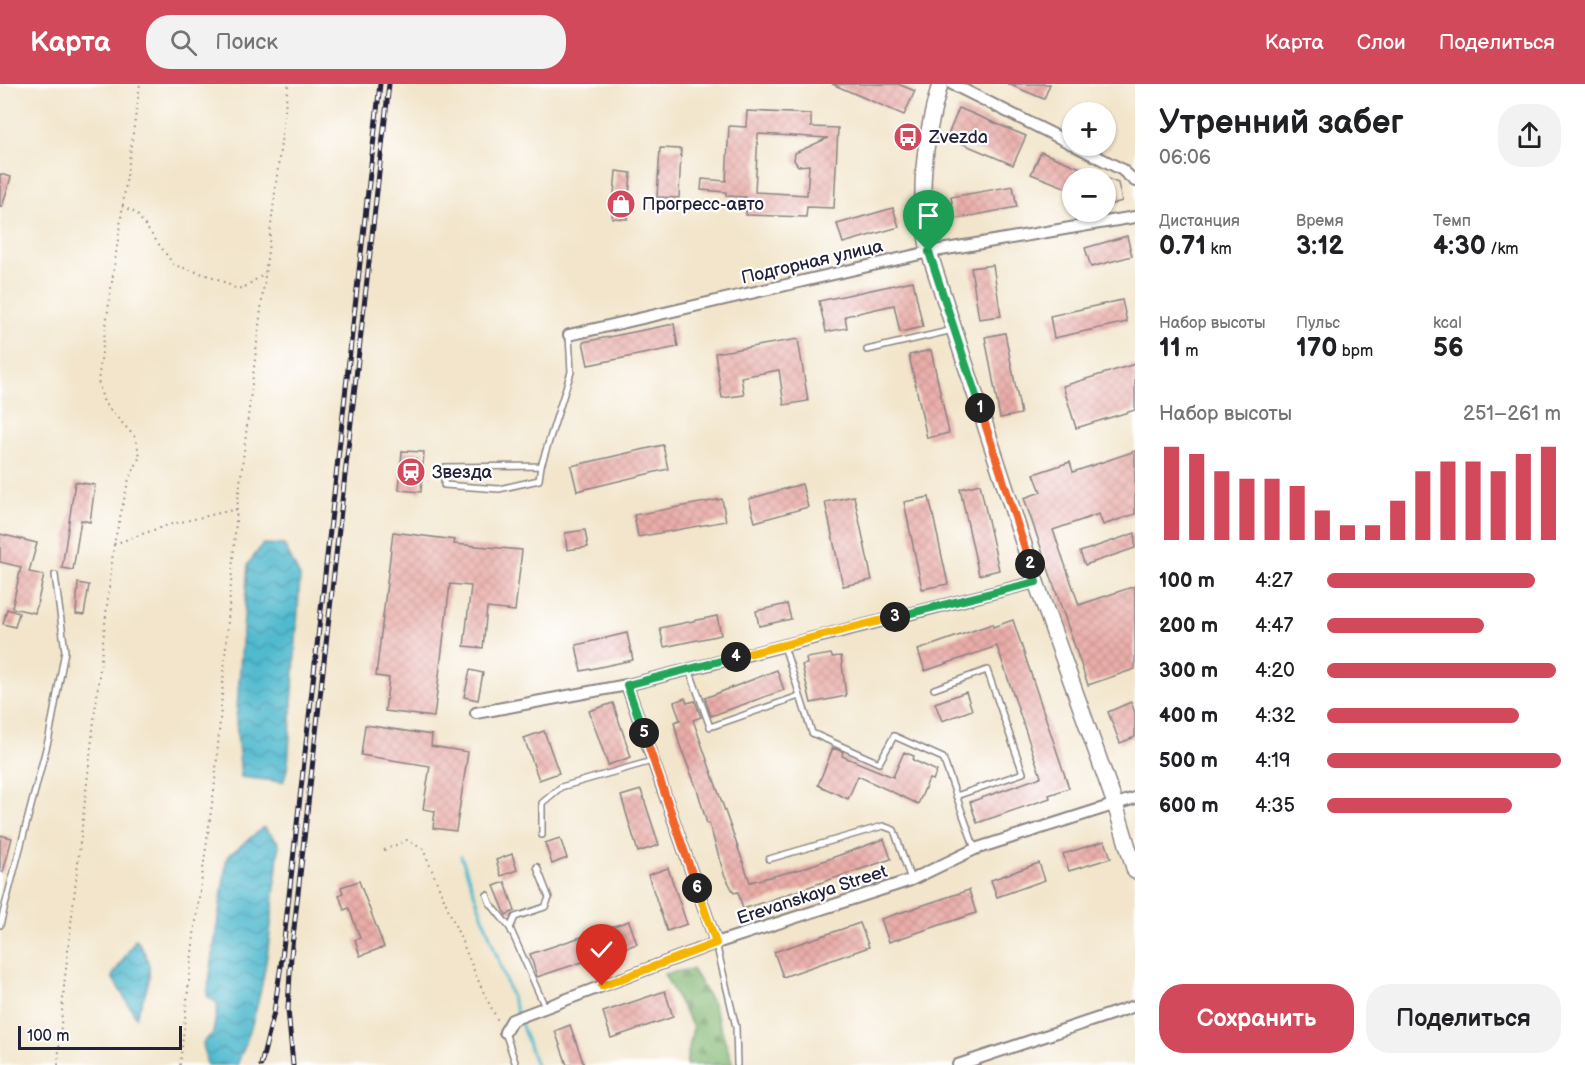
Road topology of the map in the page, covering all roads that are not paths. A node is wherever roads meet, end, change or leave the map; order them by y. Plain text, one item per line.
1 (940, 84) edge
2 (952, 84) edge
3 (1062, 139) edge
4 (1096, 156) edge
5 (1135, 181) edge
6 (1135, 217) edge
7 (929, 252) junction
8 (955, 329) junction
9 (569, 335) joint
10 (867, 350) dead end
11 (541, 466) junction
12 (55, 575) dead end
13 (1036, 582) junction
14 (784, 645) junction
15 (689, 669) junction
16 (627, 685) junction
17 (934, 689) dead end
18 (799, 696) junction
19 (476, 713) dead end
20 (653, 760) junction
21 (956, 796) junction
22 (1135, 798) edge
23 (1115, 804) junction
24 (542, 835) dead end
25 (975, 849) junction
26 (769, 860) dead end
27 (537, 867) dead end
28 (1135, 871) edge
29 (911, 880) junction
30 (487, 895) dead end
31 (0, 925) edge
32 (510, 928) junction
33 (716, 943) junction
34 (1135, 1006) edge
35 (545, 1007) junction
36 (505, 1032) joint
37 (516, 1065) edge
38 (737, 1065) edge
39 (958, 1065) edge

1 - 7 main road
2 - 3 street
4 - 5 street
6 - 7 street, Подгорная улица
7 - 8 main road
7 - 9 street, Подгорная улица
8 - 10 lane
8 - 13 main road
9 - 11 lane
11 - 11 lane
12 - 31 lane
13 - 14 street
13 - 23 main road
14 - 15 street
14 - 18 lane
15 - 16 street
15 - 18 lane
16 - 19 street
16 - 20 street
17 - 21 lane
18 - 21 lane
20 - 24 lane
20 - 33 street
21 - 25 lane
22 - 23 street, Erevanskaya Street
23 - 25 street, Erevanskaya Street
23 - 28 main road
25 - 29 street, Erevanskaya Street
26 - 29 lane
27 - 32 lane
29 - 33 street, Erevanskaya Street
30 - 32 lane
32 - 35 lane
33 - 35 street, Erevanskaya Street
33 - 38 lane
34 - 39 street
35 - 36 street, Erevanskaya Street
36 - 37 lane

